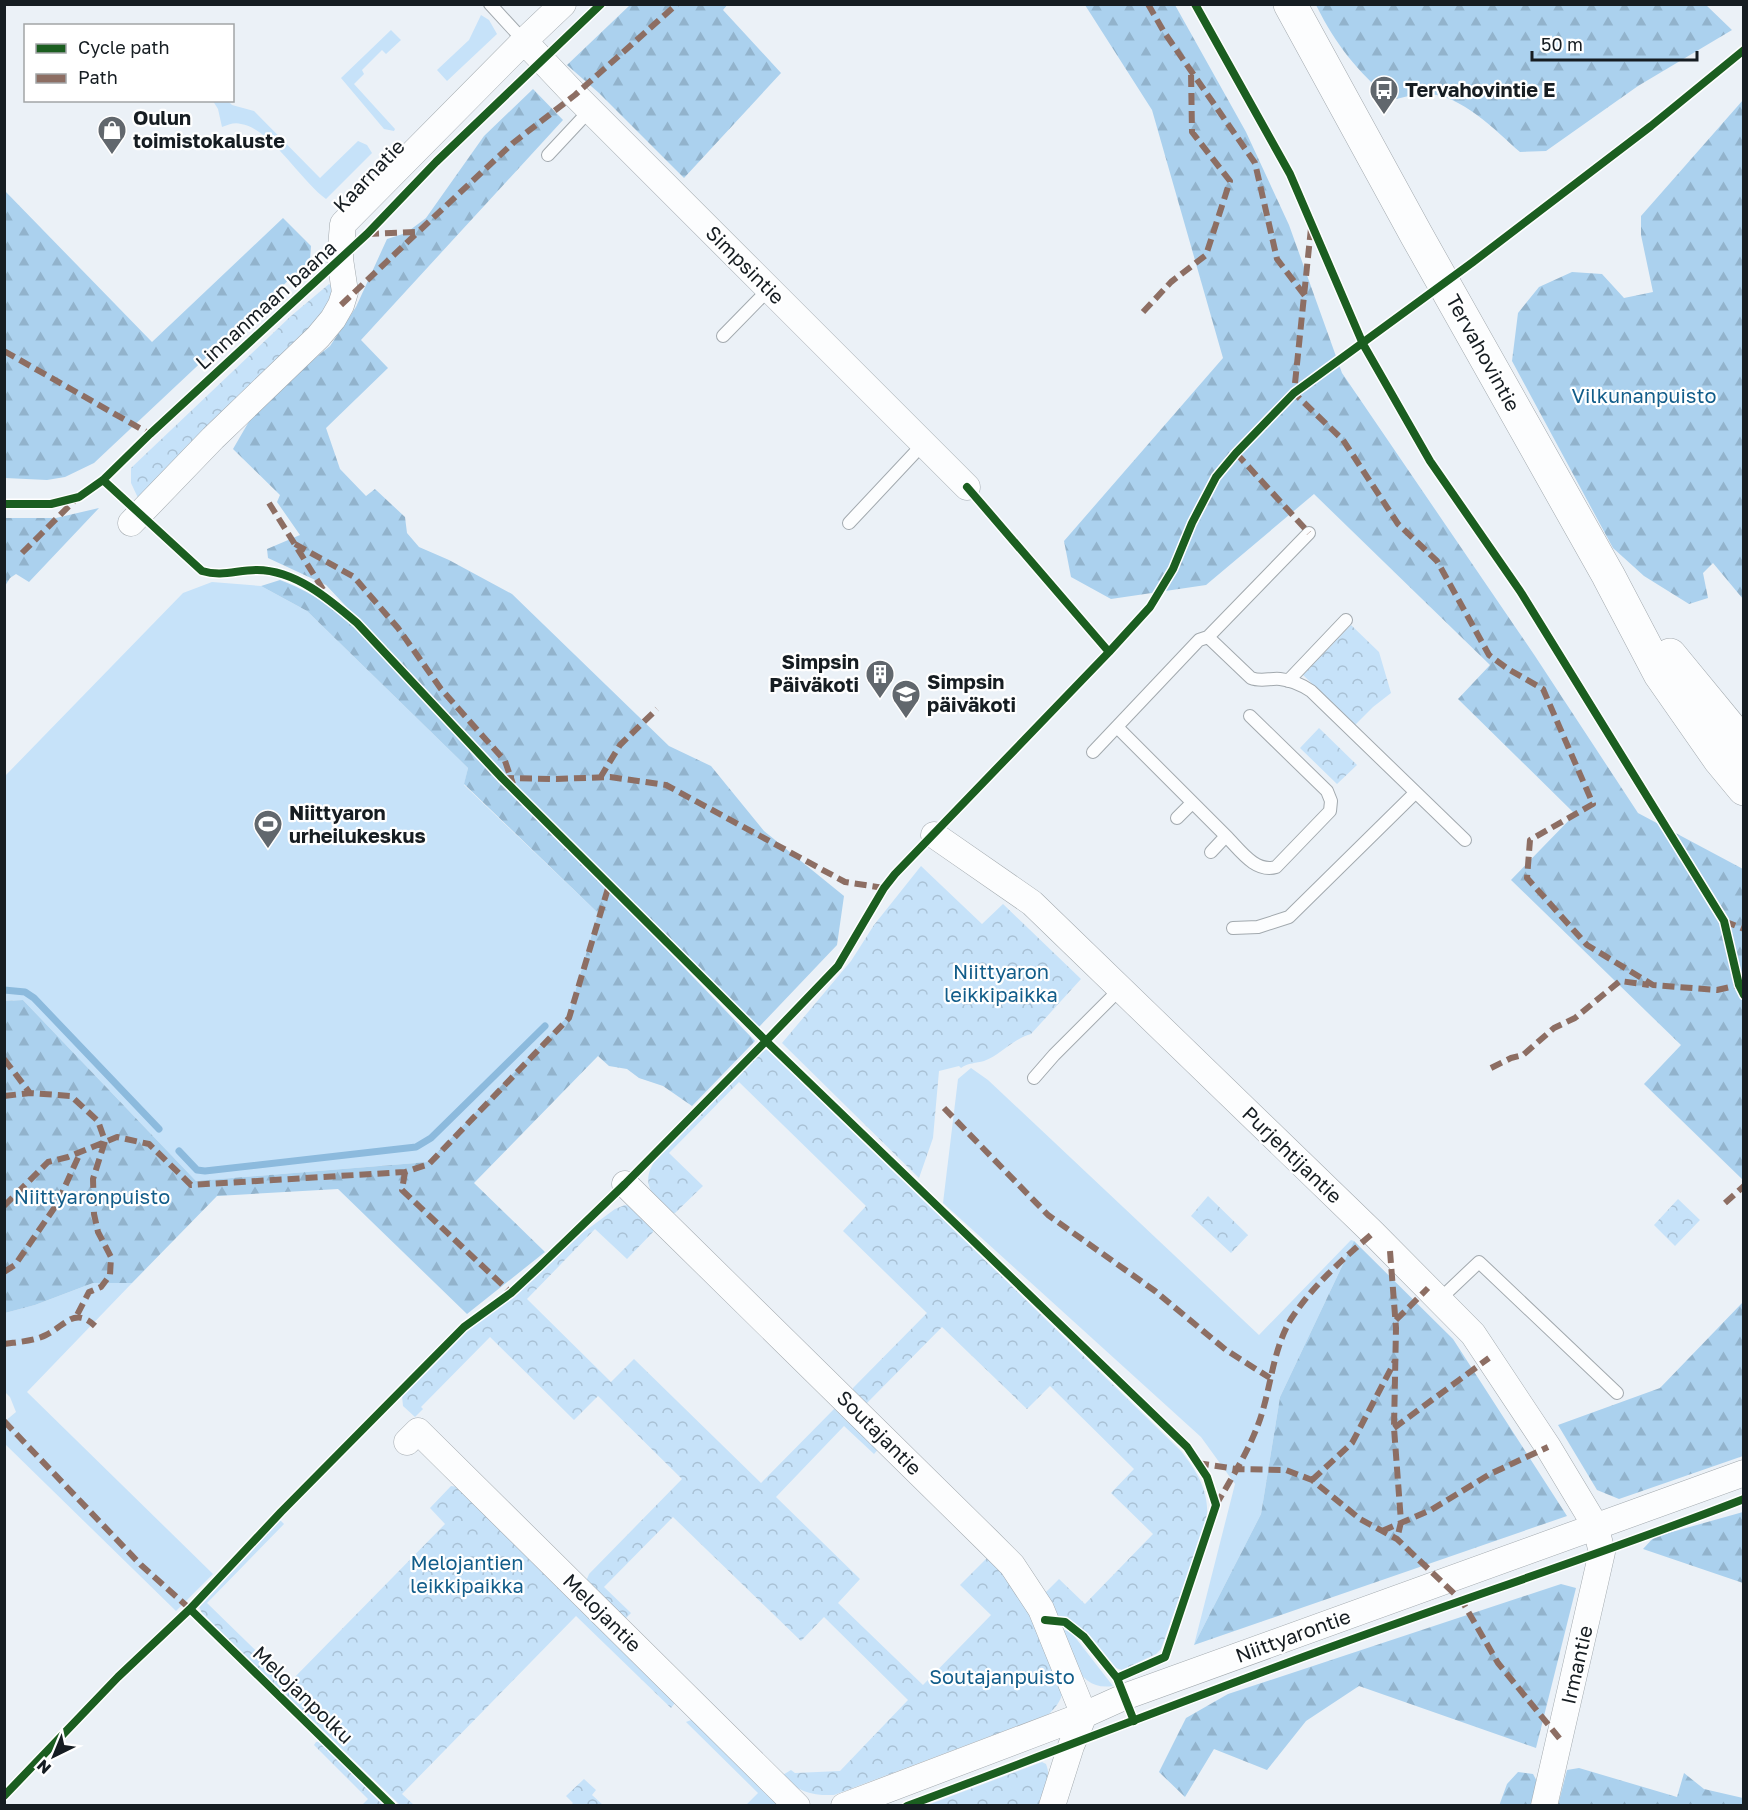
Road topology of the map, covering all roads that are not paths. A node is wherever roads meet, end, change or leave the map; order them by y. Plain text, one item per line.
1 (490, 4) edge
2 (563, 4) edge
3 (1290, 4) edge
4 (524, 41) junction
5 (590, 110) junction
6 (548, 155) dead end
7 (768, 288) junction
8 (723, 336) dead end
9 (924, 444) junction
10 (967, 487) dead end
11 (131, 523) dead end
12 (849, 523) dead end
13 (1309, 532) dead end
14 (1608, 576) junction
15 (1346, 620) dead end
16 (1208, 637) junction
17 (1288, 681) junction
18 (1250, 717) dead end
19 (1117, 727) junction
20 (1743, 745) edge
21 (1093, 752) dead end
22 (1743, 789) edge
23 (1415, 793) junction
24 (1192, 803) junction
25 (1177, 818) dead end
26 (934, 835) dead end
27 (1226, 836) junction
28 (1465, 840) dead end
29 (1211, 852) dead end
30 (1233, 928) dead end
31 (1120, 988) junction
32 (1034, 1078) dead end
33 (625, 1184) dead end
34 (1439, 1300) junction
35 (1617, 1393) dead end
36 (407, 1442) dead end
37 (1743, 1473) edge
38 (1595, 1525) junction
39 (1084, 1715) junction
40 (797, 1806) edge
41 (844, 1806) edge
42 (1052, 1806) edge
43 (1544, 1806) edge

1 - 4 lane
2 - 4 street, Kaarnatie
3 - 14 main road, Tervahovintie
4 - 5 street, Simpsintie
4 - 11 street, Kaarnatie
5 - 6 lane
5 - 7 street, Simpsintie
7 - 8 lane
7 - 9 street, Simpsintie
9 - 10 street, Simpsintie
9 - 12 lane
13 - 16 lane
14 - 20 main road, Tervahovintie
14 - 22 main road, Tervahovintie
15 - 17 lane
16 - 17 lane
16 - 19 lane
17 - 23 lane
18 - 27 lane
19 - 21 lane
19 - 24 lane
23 - 28 lane
23 - 30 lane
24 - 25 lane
24 - 27 lane
26 - 31 street, Purjehtijantie
27 - 29 lane
31 - 32 lane
31 - 34 street, Purjehtijantie
33 - 39 street, Soutajantie
34 - 35 lane
34 - 38 street, Purjehtijantie
36 - 40 street, Melojantie
37 - 38 street, Niittyarontie
38 - 39 street, Niittyarontie
38 - 43 street, Irmantie
39 - 41 street, Niittyarontie
39 - 42 street

